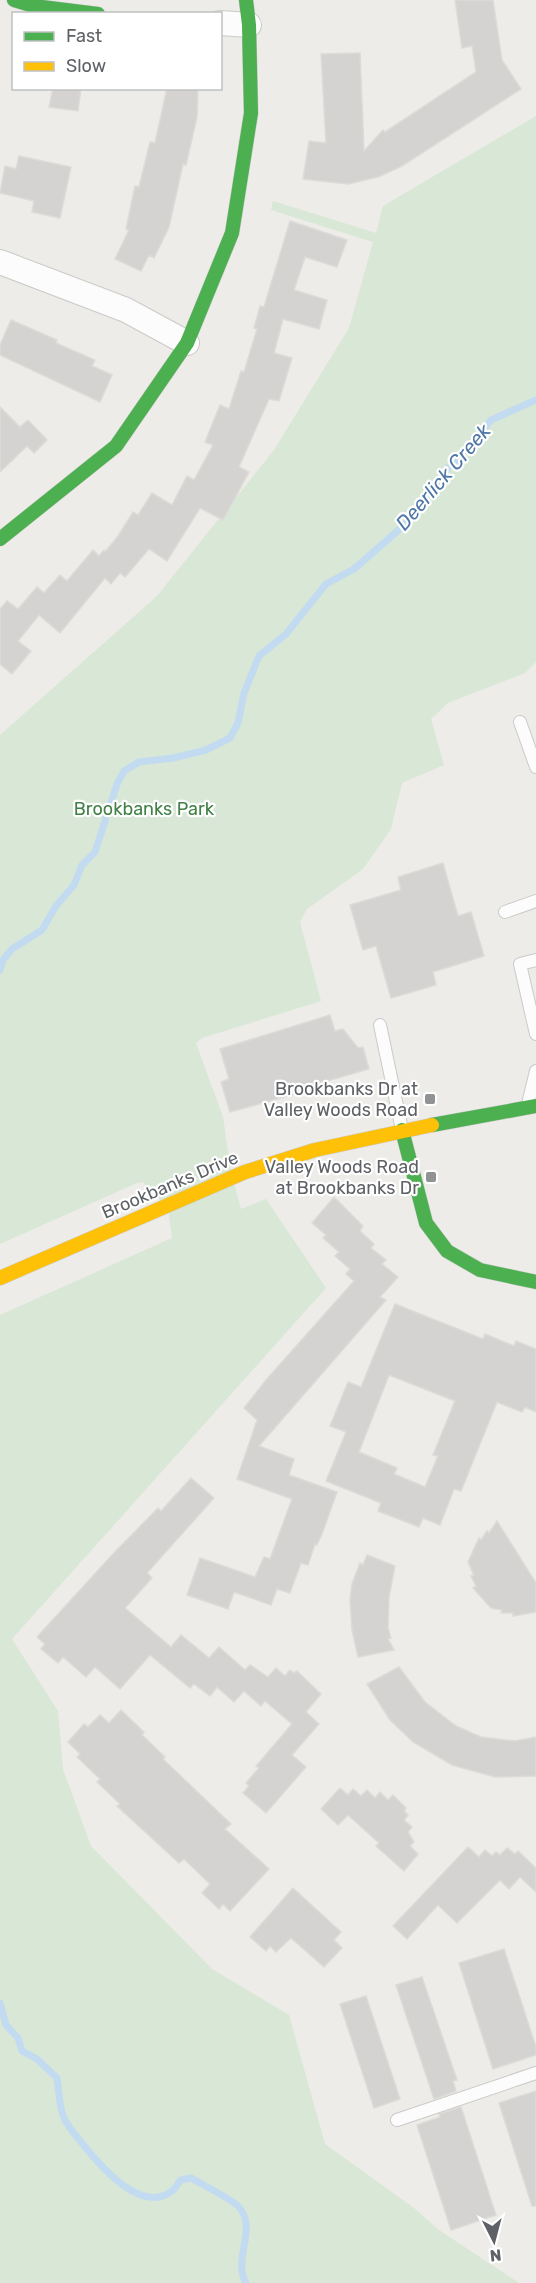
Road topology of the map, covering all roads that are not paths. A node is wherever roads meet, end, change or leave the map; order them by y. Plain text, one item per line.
1 (14, 0) edge
2 (246, 0) edge
3 (82, 12) edge
4 (222, 23) edge
5 (249, 24) junction
6 (0, 262) edge
7 (187, 343) junction
8 (0, 539) edge
9 (520, 722) dead end
10 (536, 767) edge
11 (536, 901) edge
12 (505, 912) dead end
13 (536, 960) edge
14 (535, 1021) edge
15 (380, 1025) dead end
16 (536, 1034) edge
17 (536, 1071) edge
18 (531, 1107) edge
19 (402, 1130) junction
20 (0, 1278) edge
21 (536, 1282) edge
22 (536, 2073) edge
23 (397, 2120) dead end

1 - 3 street
2 - 5 street
4 - 5 street
5 - 7 street
6 - 7 street
7 - 8 street
9 - 10 lane
11 - 12 lane
13 - 14 lane
14 - 16 lane
15 - 19 lane
17 - 18 lane
18 - 19 street, Brookbanks Drive
19 - 20 street, Brookbanks Drive
19 - 21 street
22 - 23 lane

